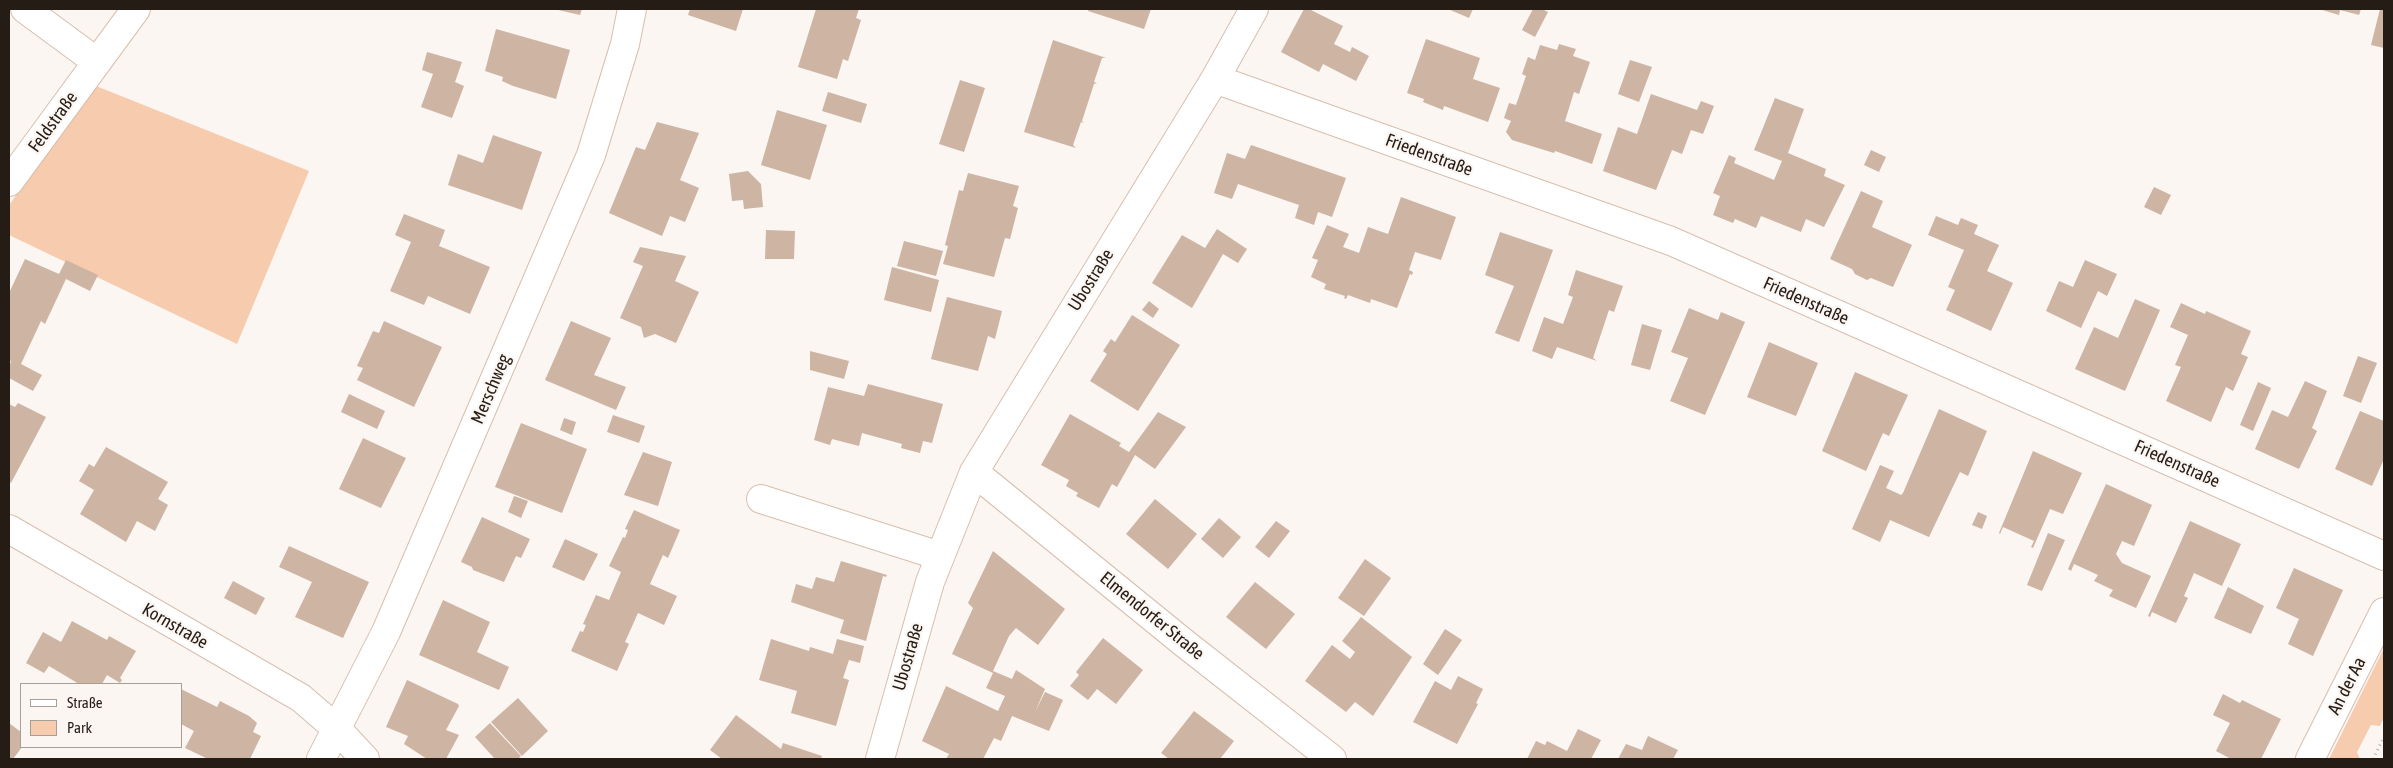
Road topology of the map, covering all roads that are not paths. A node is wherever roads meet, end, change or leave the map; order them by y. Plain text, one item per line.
1 (25, 9) edge
2 (136, 9) edge
3 (632, 9) edge
4 (1254, 9) edge
5 (97, 62) junction
6 (1215, 79) junction
7 (9, 182) edge
8 (974, 472) junction
9 (761, 499) dead end
10 (9, 529) edge
11 (940, 556) junction
12 (2384, 556) edge
13 (2384, 612) edge
14 (337, 729) junction
15 (321, 759) edge
16 (365, 759) edge
17 (880, 759) edge
18 (1332, 759) edge
19 (2310, 759) edge

1 - 5 street
2 - 5 street, Feldstraße
3 - 14 street, Merschweg
4 - 6 street, Ubostraße
5 - 7 street, Feldstraße
6 - 8 street, Ubostraße
6 - 12 street, Friedenstraße
8 - 11 street, Ubostraße
8 - 18 street, Elmendorfer Straße
9 - 11 street
10 - 14 street, Kornstraße
11 - 17 street, Ubostraße
13 - 19 street, An der Aa
14 - 15 street, Merschweg
14 - 16 street

